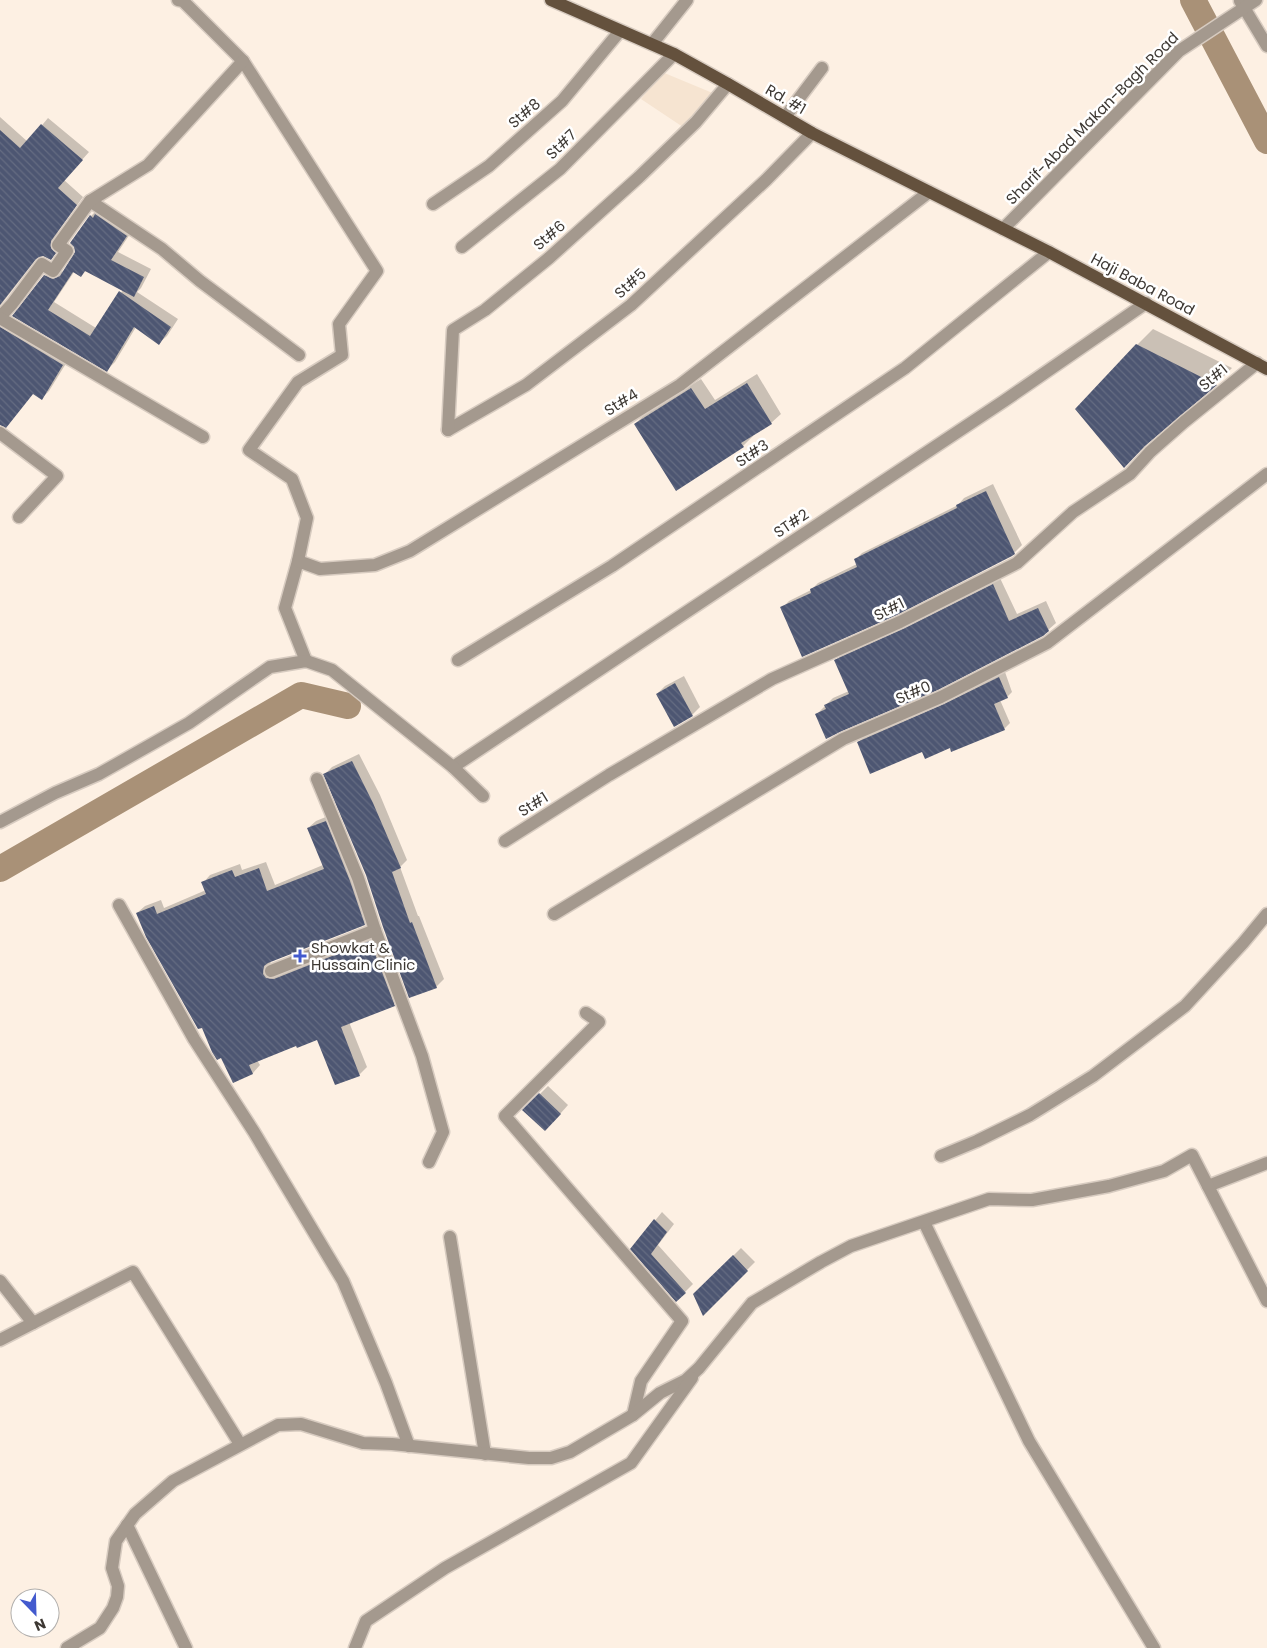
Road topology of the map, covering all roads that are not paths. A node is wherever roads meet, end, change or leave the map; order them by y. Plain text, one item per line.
1 (178, 0) edge
2 (554, 0) edge
3 (687, 0) edge
4 (1256, 0) edge
5 (1240, 6) edge
6 (620, 31) junction
7 (652, 44) junction
8 (1267, 46) edge
9 (674, 54) junction
10 (243, 61) junction
11 (822, 68) dead end
12 (728, 84) junction
13 (785, 117) junction
14 (812, 133) junction
15 (929, 192) junction
16 (90, 201) junction
17 (433, 204) dead end
18 (1002, 229) junction
19 (462, 247) dead end
20 (1048, 252) junction
21 (1146, 303) junction
22 (0, 317) edge
23 (299, 355) dead end
24 (1262, 366) edge
25 (448, 430) joint
26 (0, 433) edge
27 (203, 437) dead end
28 (1267, 474) edge
29 (19, 518) dead end
30 (298, 562) junction
31 (458, 660) dead end
32 (306, 661) junction
33 (453, 766) junction
34 (317, 778) dead end
35 (482, 796) dead end
36 (0, 822) edge
37 (505, 841) dead end
38 (118, 905) dead end
39 (554, 914) dead end
40 (1267, 914) edge
41 (375, 930) junction
42 (271, 971) dead end
43 (586, 1013) dead end
44 (941, 1156) dead end
45 (428, 1162) dead end
46 (1267, 1163) edge
47 (1208, 1186) junction
48 (924, 1222) junction
49 (450, 1237) dead end
50 (0, 1282) edge
51 (1267, 1301) edge
52 (33, 1323) junction
53 (0, 1340) edge
54 (699, 1368) junction
55 (633, 1415) junction
56 (240, 1444) junction
57 (409, 1446) junction
58 (485, 1454) junction
59 (127, 1525) junction
60 (67, 1648) edge
61 (186, 1648) edge
62 (355, 1648) edge
63 (1154, 1648) edge

1 - 10 street
2 - 6 main road, Rd. #1
3 - 7 street
4 - 5 street, Sharif-Abad Makan-Bagh Road
5 - 8 street
5 - 18 street, Sharif-Abad Makan-Bagh Road
6 - 7 main road, Rd. #1
6 - 17 street, St#8
7 - 9 main road, Rd. #1
9 - 12 main road, Rd. #1
9 - 19 street, St#7
10 - 16 street
10 - 30 street
11 - 13 street
12 - 13 main road, Rd. #1
12 - 25 street, St#6
13 - 14 main road, Rd. #1
14 - 15 main road, Rd. #1
14 - 25 street, St#5
15 - 18 main road, Rd. #1
15 - 30 street, St#4
16 - 22 street
16 - 23 street
18 - 20 main road, Haji Baba Road
20 - 21 main road, Haji Baba Road
20 - 31 street, St#3
21 - 24 main road, Haji Baba Road
21 - 33 street, ST#2
22 - 27 street
24 - 37 street, St#1
26 - 29 street
28 - 39 street, St#0
30 - 32 street
32 - 33 street
32 - 36 street
33 - 35 street
34 - 41 street
38 - 57 street
40 - 44 street
41 - 42 street
41 - 45 street
43 - 55 street
46 - 47 street
47 - 48 street
47 - 51 street
48 - 54 street
48 - 63 street
49 - 58 street
50 - 52 street
52 - 53 street
52 - 56 street
54 - 55 street
54 - 62 street
55 - 58 street
56 - 57 street
56 - 59 street
57 - 58 street
59 - 60 street
59 - 61 street

